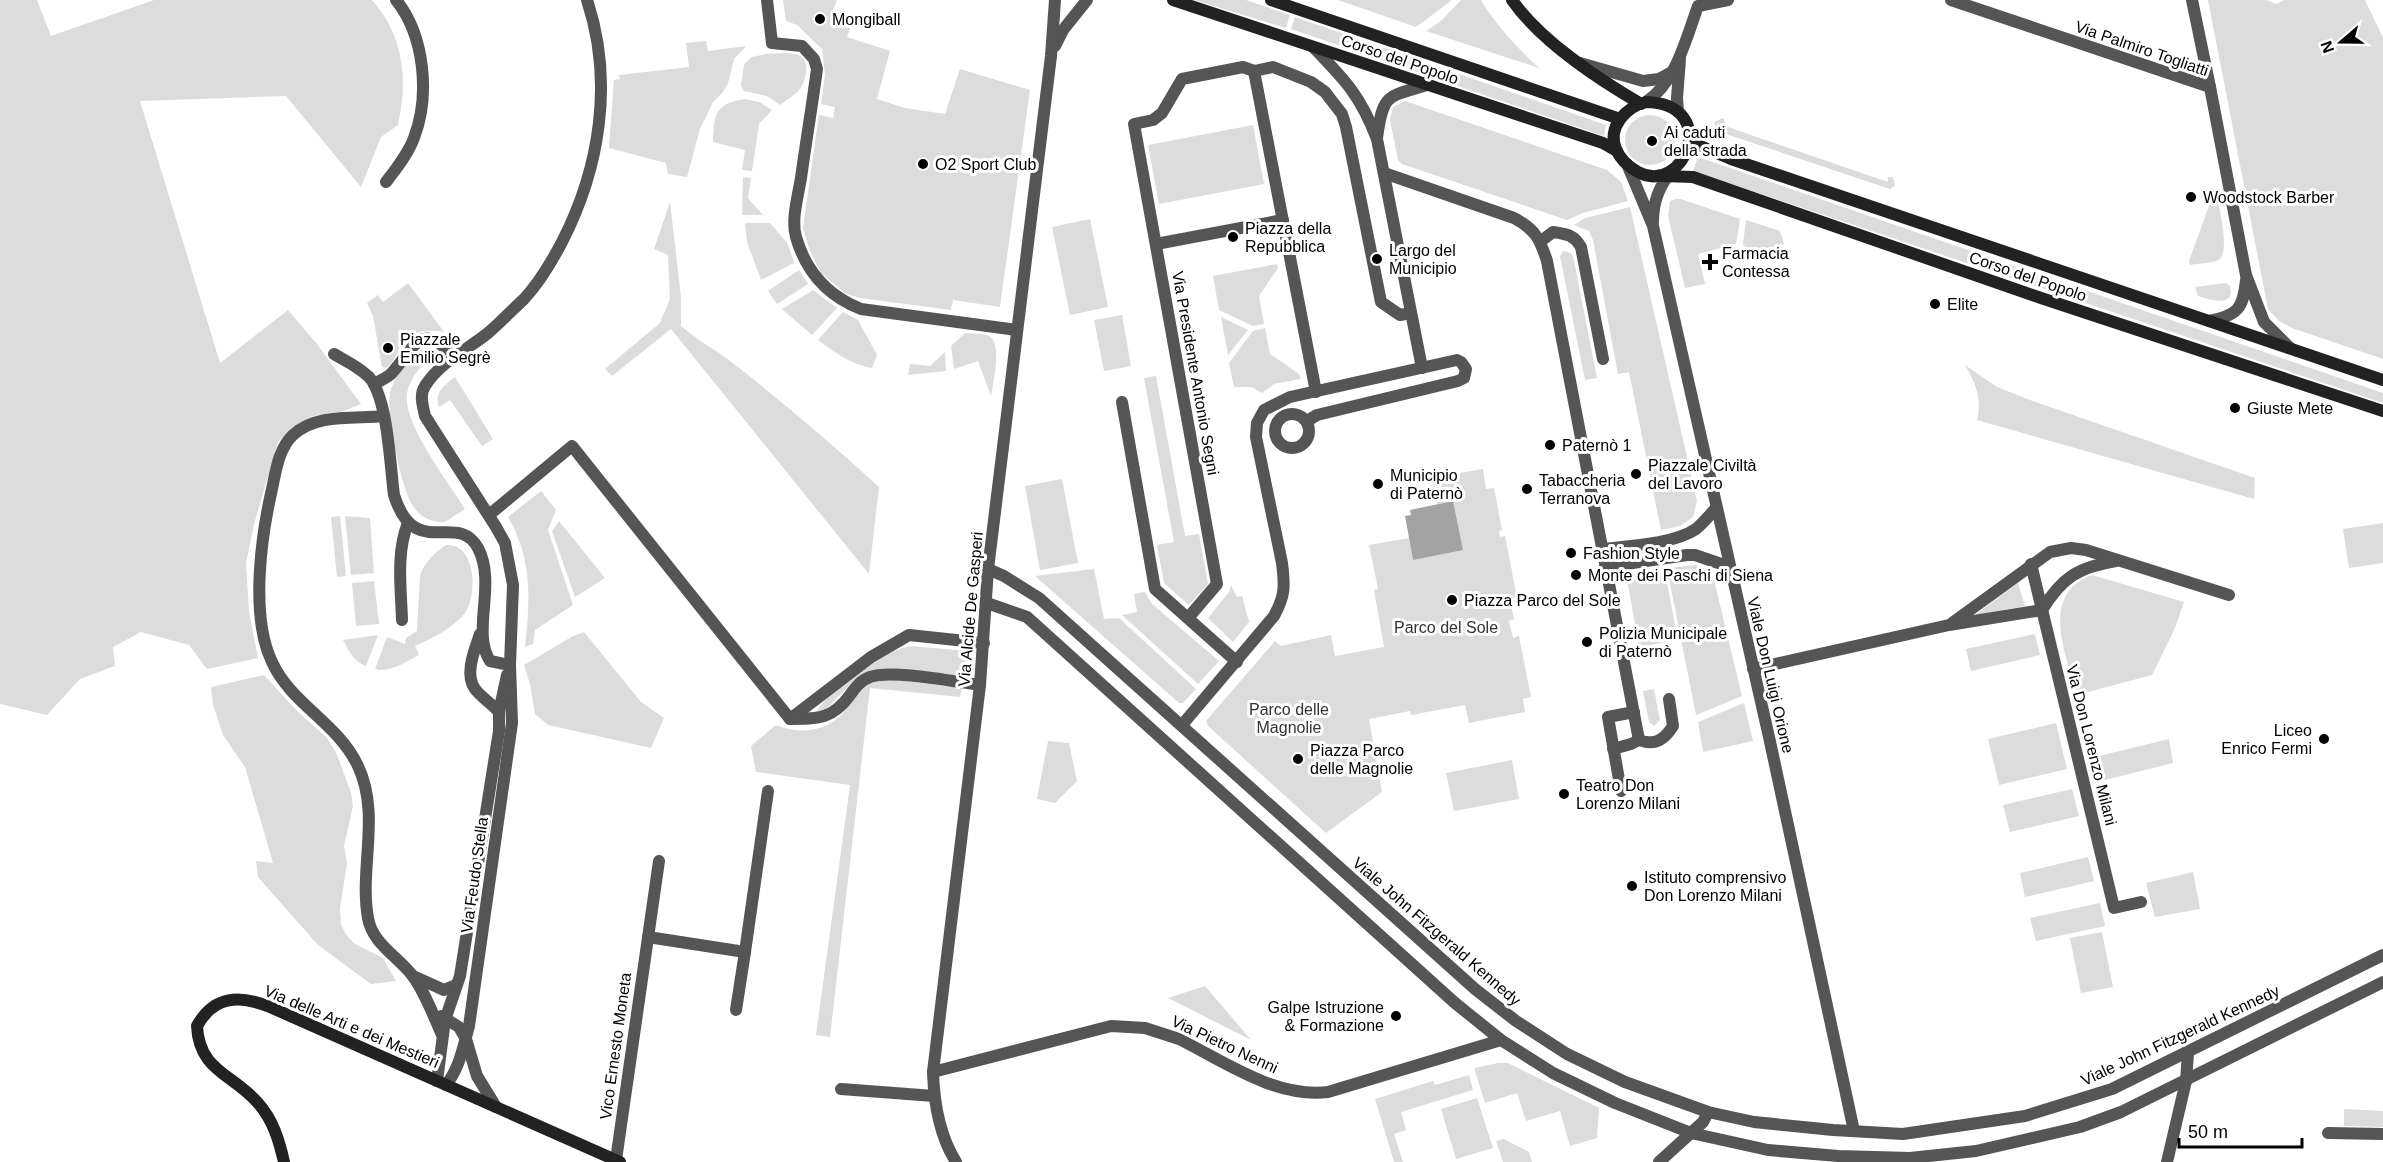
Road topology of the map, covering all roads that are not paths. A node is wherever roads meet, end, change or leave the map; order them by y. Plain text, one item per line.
1 (396, 0) edge
2 (587, 0) edge
3 (767, 0) edge
4 (1055, 0) edge
5 (1087, 0) edge
6 (1173, 0) edge
7 (1271, 0) edge
8 (1512, 0) edge
9 (1728, 0) edge
10 (1951, 0) edge
11 (2192, 0) edge
12 (1313, 47) junction
13 (1681, 55) junction
14 (1050, 56) junction
15 (1580, 63) junction
16 (1254, 71) junction
17 (1671, 73) junction
18 (1428, 85) junction
19 (2210, 87) junction
20 (1644, 103) junction
21 (1678, 112) junction
22 (1620, 119) junction
23 (1691, 137) junction
24 (1377, 139) junction
25 (1617, 151) junction
26 (1627, 164) junction
27 (1384, 173) junction
28 (1668, 173) junction
29 (386, 182) dead end
30 (1283, 220) junction
31 (1653, 226) junction
32 (1541, 241) junction
33 (1156, 244) junction
34 (2246, 275) junction
35 (1411, 313) junction
36 (2209, 321) junction
37 (1017, 330) junction
38 (2292, 350) junction
39 (334, 354) dead end
40 (453, 357) junction
41 (1603, 359) dead end
42 (1422, 368) junction
43 (2383, 380) edge
44 (374, 384) junction
45 (1316, 392) junction
46 (1122, 402) dead end
47 (2383, 411) edge
48 (384, 416) junction
49 (1307, 421) dead end
50 (1716, 508) junction
51 (489, 515) junction
52 (408, 523) junction
53 (1638, 544) junction
54 (1602, 549) junction
55 (1641, 561) junction
56 (2116, 561) junction
57 (2031, 564) junction
58 (1605, 567) junction
59 (1730, 567) junction
60 (988, 569) junction
61 (2229, 595) dead end
62 (987, 603) junction
63 (2042, 610) junction
64 (1188, 618) junction
65 (402, 620) dead end
66 (483, 624) junction
67 (1948, 625) junction
68 (984, 643) junction
69 (1237, 662) junction
70 (510, 665) junction
71 (1753, 669) junction
72 (980, 685) junction
73 (1669, 699) dead end
74 (499, 712) junction
75 (1634, 712) junction
76 (790, 718) junction
77 (1182, 725) junction
78 (1639, 740) junction
79 (1613, 749) junction
80 (768, 791) dead end
81 (1621, 791) dead end
82 (659, 861) dead end
83 (2141, 902) dead end
84 (648, 938) junction
85 (745, 952) junction
86 (2383, 955) edge
87 (412, 975) junction
88 (2383, 981) edge
89 (456, 986) junction
90 (426, 999) junction
91 (736, 1010) dead end
92 (445, 1020) junction
93 (442, 1035) junction
94 (1501, 1040) junction
95 (464, 1044) junction
96 (440, 1050) junction
97 (2188, 1053) junction
98 (933, 1072) junction
99 (2186, 1081) junction
100 (441, 1083) junction
101 (841, 1089) dead end
102 (934, 1096) junction
103 (496, 1107) junction
104 (1705, 1117) junction
105 (1854, 1131) junction
106 (1691, 1133) junction
107 (2328, 1133) dead end
108 (2383, 1134) edge
109 (1704, 1136) junction
110 (618, 1161) edge
111 (284, 1162) edge
112 (956, 1162) edge
113 (1659, 1162) edge
114 (2167, 1162) edge

1 - 29 street
2 - 40 street, Via Feudo Stella
3 - 37 street
4 - 14 street, Via Alcide De Gasperi
5 - 14 street
6 - 12 street, Corso del Popolo
7 - 22 street, Corso del Popolo
8 - 15 street
9 - 13 street
10 - 19 street, Via Palmiro Togliatti
11 - 19 street
12 - 18 street, Corso del Popolo
12 - 24 street
13 - 17 street
13 - 21 street
14 - 37 street, Via Alcide De Gasperi
15 - 17 street
15 - 20 street
16 - 30 street
16 - 33 street, Via Presidente Antonio Segni
16 - 35 street
17 - 20 street
18 - 24 street
18 - 25 street, Corso del Popolo
19 - 34 street, Via Palmiro Togliatti
20 - 21 street
20 - 22 street
21 - 23 street
22 - 25 street
23 - 28 street
23 - 36 street, Corso del Popolo
24 - 27 street
25 - 26 street
26 - 28 street
26 - 31 street
27 - 32 street
27 - 35 street
28 - 31 street
28 - 47 street, Corso del Popolo
30 - 33 street
30 - 45 street
31 - 50 street, Viale Don Luigi Orione
32 - 41 street
32 - 54 street
33 - 64 street, Via Presidente Antonio Segni
34 - 36 street
34 - 38 street
35 - 42 street
36 - 38 street, Corso del Popolo
37 - 60 street, Via Alcide De Gasperi
38 - 43 street, Corso del Popolo
39 - 44 street
40 - 44 street
40 - 51 street, Via Feudo Stella
42 - 45 street
42 - 49 street
44 - 48 street
45 - 69 street
46 - 64 street
48 - 52 street
48 - 87 street
50 - 53 street
50 - 59 street, Viale Don Luigi Orione
51 - 70 street, Via Feudo Stella
51 - 76 street
52 - 65 street
52 - 66 street
53 - 54 street
53 - 55 street
54 - 58 street
55 - 58 street
55 - 59 street
56 - 57 street
56 - 61 street
56 - 63 street
57 - 63 street, Via Don Lorenzo Milani
57 - 67 street
58 - 75 street
59 - 71 street, Viale Don Luigi Orione
60 - 62 street, Via Alcide De Gasperi
60 - 77 street, Viale John Fitzgerald Kennedy
62 - 68 street, Via Alcide De Gasperi
62 - 94 street
63 - 67 street
63 - 83 street, Via Don Lorenzo Milani
64 - 69 street
66 - 70 street
66 - 74 street
67 - 71 street
68 - 72 street, Via Alcide De Gasperi
68 - 76 street
69 - 77 street
70 - 74 street, Via Feudo Stella
70 - 95 street, Via Feudo Stella
71 - 105 street, Viale Don Luigi Orione
72 - 76 street
72 - 98 street, Via Alcide De Gasperi
73 - 78 street
74 - 89 street, Via Feudo Stella
75 - 78 street
75 - 79 street
77 - 104 street, Viale John Fitzgerald Kennedy
78 - 79 street
79 - 81 street
80 - 85 street
82 - 84 street, Vico Ernesto Moneta
84 - 85 street
84 - 110 street, Vico Ernesto Moneta
85 - 91 street
86 - 97 street, Viale John Fitzgerald Kennedy
87 - 89 street
87 - 90 street
88 - 99 street
89 - 92 street, Via Feudo Stella
90 - 92 street
90 - 93 street
92 - 93 street, Via Feudo Stella
92 - 95 street
93 - 96 street, Via Feudo Stella
94 - 98 street, Via Pietro Nenni
94 - 106 street
95 - 96 street
95 - 100 street, Via Feudo Stella
95 - 103 street
96 - 100 street, Via Feudo Stella
97 - 99 street
97 - 105 street, Viale John Fitzgerald Kennedy
98 - 102 street, Via Alcide De Gasperi
99 - 109 street
99 - 114 street
100 - 103 street, Via delle Arti e dei Mestieri
100 - 111 street, Via delle Arti e dei Mestieri
101 - 102 street
102 - 112 street, Via Alcide De Gasperi
103 - 110 street, Via delle Arti e dei Mestieri
104 - 105 street, Viale John Fitzgerald Kennedy
104 - 106 street
104 - 109 street
106 - 109 street
106 - 113 street
107 - 108 street

